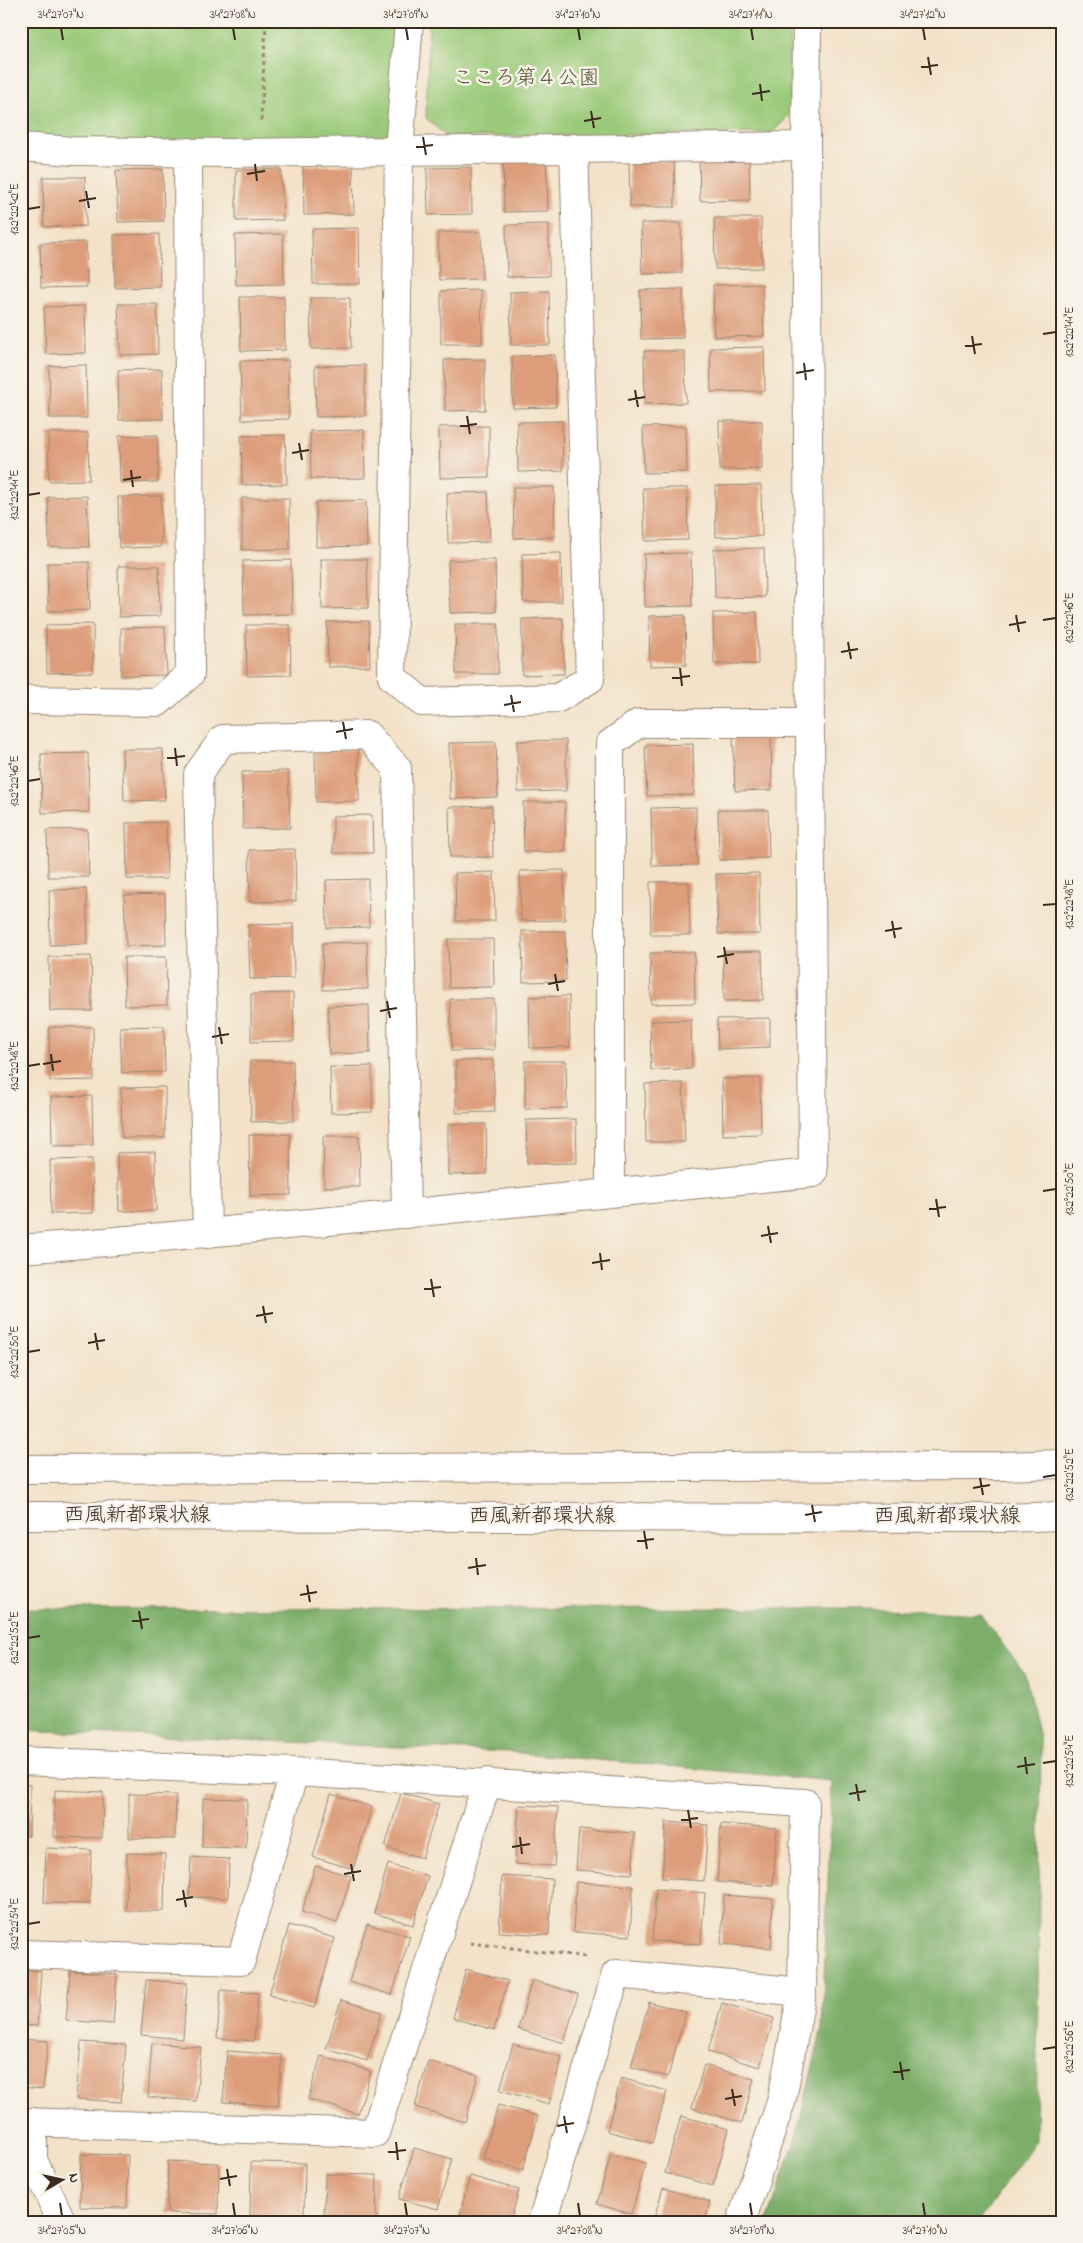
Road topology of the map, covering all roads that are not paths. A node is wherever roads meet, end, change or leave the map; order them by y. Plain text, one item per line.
1 (409, 21) edge
2 (807, 21) edge
3 (806, 146) junction
4 (21, 147) edge
5 (574, 148) junction
6 (399, 151) junction
7 (188, 152) junction
8 (21, 697) edge
9 (810, 723) junction
10 (610, 1192) junction
11 (406, 1214) junction
12 (207, 1234) junction
13 (21, 1249) edge
14 (1062, 1464) edge
15 (21, 1469) edge
16 (21, 1516) edge
17 (1062, 1516) edge
18 (21, 1760) edge
19 (294, 1772) junction
20 (487, 1782) junction
21 (21, 1954) edge
22 (802, 1992) junction
23 (27, 2122) edge
24 (62, 2222) edge
25 (542, 2222) edge
26 (742, 2222) edge

1 - 6 street
2 - 3 street
3 - 5 street
3 - 9 street
4 - 7 street
5 - 6 street
5 - 6 street
6 - 7 street
7 - 8 street
9 - 10 street
9 - 10 street
10 - 11 street
11 - 12 street
11 - 12 street
12 - 13 street
14 - 15 street
16 - 17 street, 西風新都環状線
18 - 19 street
19 - 20 street
19 - 21 street
20 - 22 street
20 - 23 street
22 - 25 street
22 - 26 street
23 - 24 street

